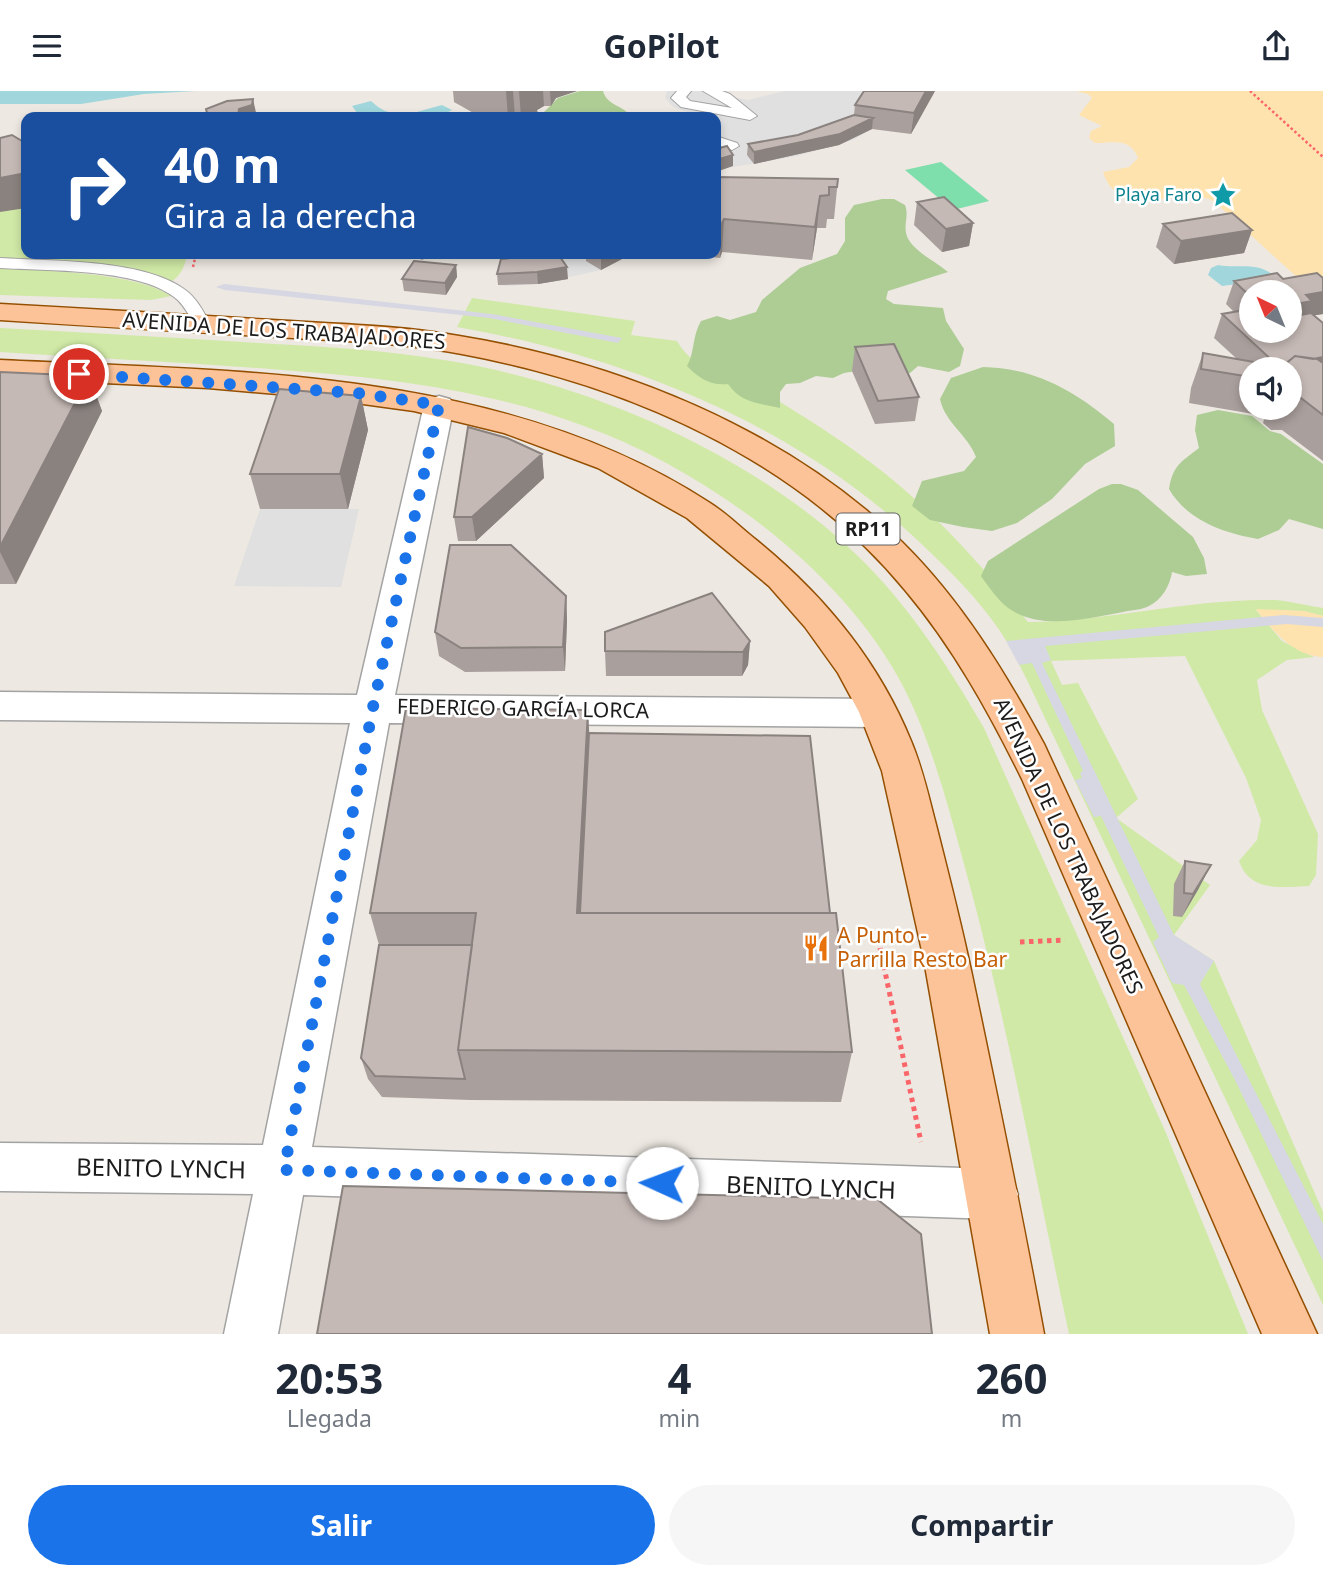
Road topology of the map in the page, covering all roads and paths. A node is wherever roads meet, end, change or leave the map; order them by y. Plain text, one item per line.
1 (684, 91) edge
2 (710, 91) edge
3 (1250, 91) edge
4 (721, 142) edge
5 (732, 146) dead end
6 (1323, 157) edge
7 (0, 263) edge
8 (0, 312) edge
9 (202, 323) junction
10 (0, 369) edge
11 (439, 405) junction
12 (0, 706) edge
13 (373, 707) junction
14 (878, 713) junction
15 (1068, 940) dead end
16 (1020, 942) dead end
17 (880, 948) dead end
18 (0, 1167) edge
19 (284, 1170) junction
20 (931, 1192) junction
21 (993, 1193) junction
22 (251, 1334) edge
23 (1017, 1334) edge
24 (1290, 1334) edge

1 - 2 lane
3 - 6 path
4 - 5 lane
7 - 9 lane
8 - 9 main road, AVENIDA DE LOS TRABAJADORES / RP11
9 - 24 main road, AVENIDA DE LOS TRABAJADORES / RP11
10 - 11 main road
11 - 13 street
11 - 14 main road
12 - 13 street, FEDERICO GARCÍA LORCA
13 - 14 street, FEDERICO GARCÍA LORCA
13 - 19 street
14 - 21 main road
15 - 16 path
17 - 20 path
18 - 19 street, BENITO LYNCH
19 - 20 street, BENITO LYNCH
19 - 22 street
20 - 21 street, BENITO LYNCH
21 - 23 main road

